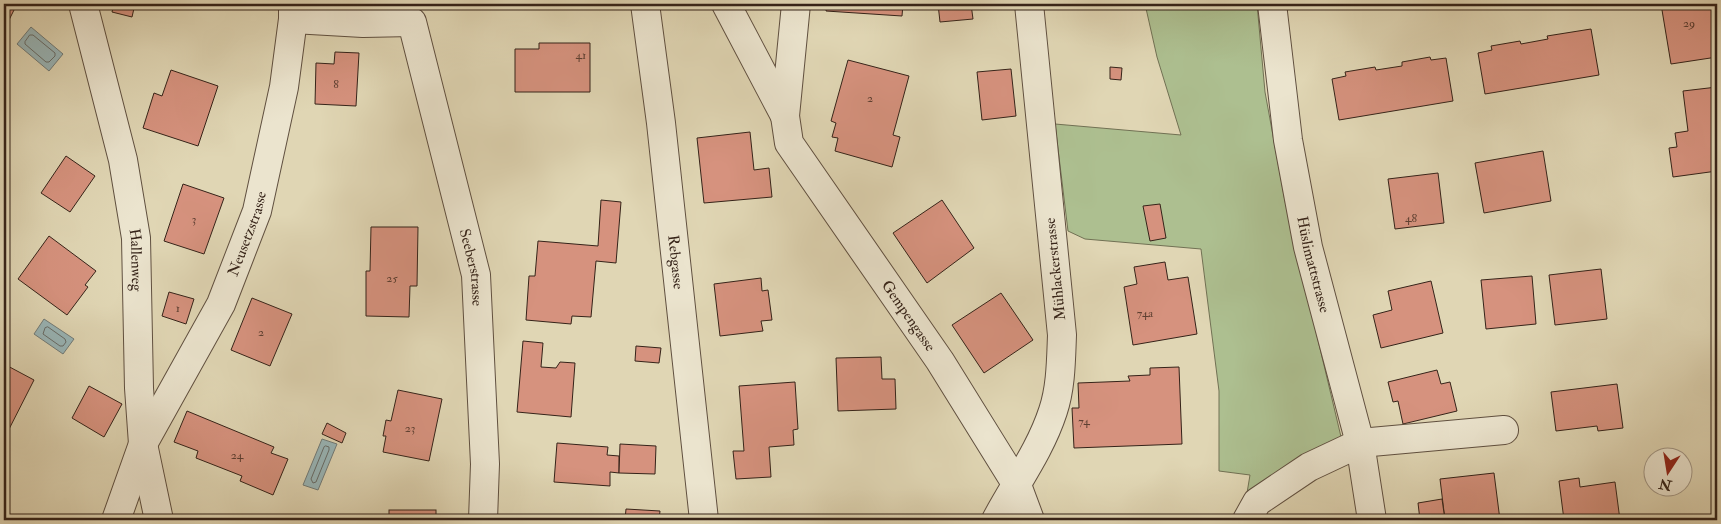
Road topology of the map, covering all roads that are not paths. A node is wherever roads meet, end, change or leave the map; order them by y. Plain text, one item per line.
1 (83, 4) edge
2 (645, 4) edge
3 (726, 4) edge
4 (796, 4) edge
5 (1029, 4) edge
6 (1272, 4) edge
7 (293, 11) edge
8 (785, 116) junction
9 (1504, 430) dead end
10 (143, 444) junction
11 (1360, 444) junction
12 (1017, 485) junction
13 (116, 520) edge
14 (159, 520) edge
15 (484, 520) edge
16 (704, 520) edge
17 (996, 520) edge
18 (1030, 520) edge
19 (1246, 520) edge
20 (1372, 520) edge

1 - 10 street, Hallenweg
2 - 16 street, Rebgasse
3 - 8 street
4 - 8 street
5 - 12 street, Mühlackerstrasse
6 - 11 street, Hüslimattstrasse
7 - 10 street, Neusetzstrasse
7 - 15 street, Seeberstrasse
8 - 12 street, Gempengasse
9 - 11 street
10 - 13 street
10 - 14 street, Hallenweg
11 - 19 street
11 - 20 street, Hüslimattstrasse
12 - 17 street, Mühlackerstrasse
12 - 18 street, Gempengasse

